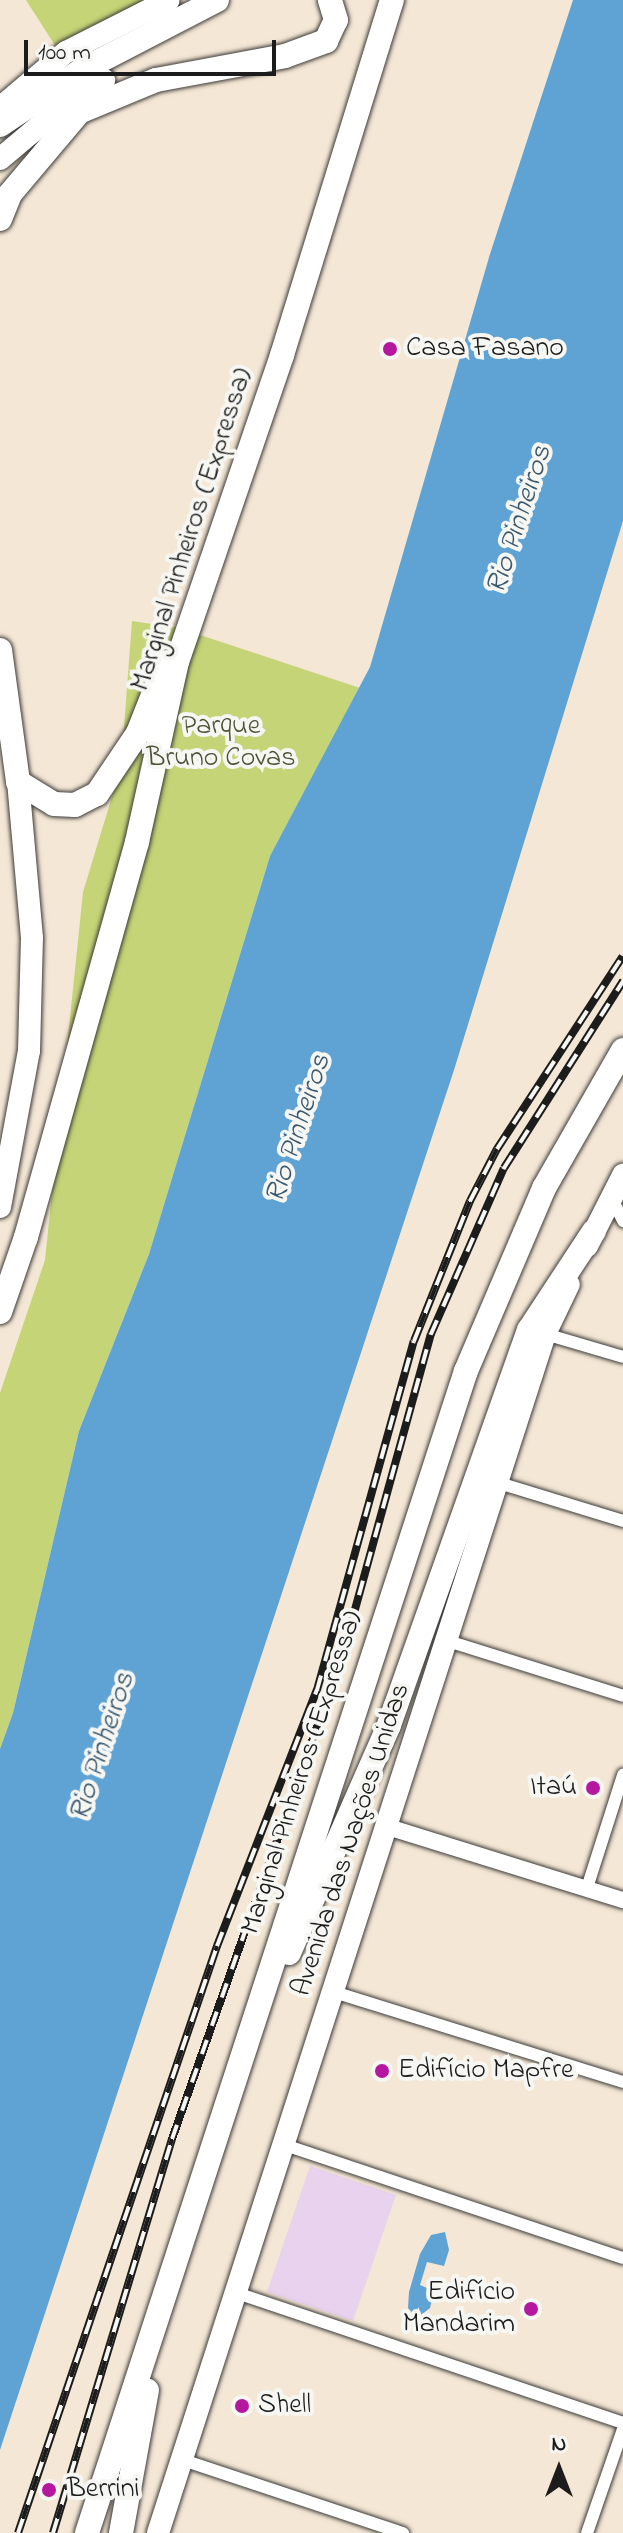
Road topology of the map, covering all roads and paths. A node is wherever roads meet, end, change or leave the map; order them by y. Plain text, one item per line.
1 (169, 0) edge
2 (217, 0) edge
3 (330, 0) edge
4 (392, 0) edge
5 (104, 80) joint
6 (0, 108) edge
7 (79, 112) junction
8 (0, 125) edge
9 (0, 159) edge
10 (0, 219) edge
11 (196, 602) junction
12 (0, 650) edge
13 (18, 782) junction
14 (623, 1050) edge
15 (623, 1175) edge
16 (612, 1196) junction
17 (0, 1207) edge
18 (623, 1221) edge
19 (594, 1231) junction
20 (0, 1312) edge
21 (545, 1334) junction
22 (623, 1357) edge
23 (499, 1483) junction
24 (623, 1521) edge
25 (448, 1641) junction
26 (623, 1696) edge
27 (623, 1775) edge
28 (388, 1827) junction
29 (587, 1888) junction
30 (623, 1900) edge
31 (334, 1992) junction
32 (250, 2034) junction
33 (623, 2082) edge
34 (285, 2145) junction
35 (623, 2258) edge
36 (237, 2293) junction
37 (161, 2310) junction
38 (623, 2423) edge
39 (623, 2429) edge
40 (183, 2460) junction
41 (87, 2533) edge
42 (121, 2533) edge
43 (158, 2533) edge
44 (403, 2533) edge
45 (587, 2533) edge

1 - 6 highway
2 - 8 highway
3 - 7 highway
4 - 11 highway, Marginal Pinheiros (Expressa)
5 - 7 highway
5 - 9 highway
7 - 10 highway
11 - 13 highway
11 - 20 highway, Marginal Pinheiros (Expressa)
12 - 13 highway
13 - 17 highway
14 - 32 highway, Marginal Pinheiros (Expressa)
15 - 16 highway, Avenida das Nações Unidas
16 - 18 street
16 - 19 highway, Avenida das Nações Unidas
19 - 21 highway, Avenida das Nações Unidas
19 - 32 highway
21 - 22 street
21 - 23 highway, Avenida das Nações Unidas
23 - 24 street
23 - 25 highway, Avenida das Nações Unidas
25 - 26 street
25 - 28 highway, Avenida das Nações Unidas
27 - 29 street
28 - 29 street
28 - 31 highway, Avenida das Nações Unidas
29 - 30 street
31 - 33 street
31 - 34 highway, Avenida das Nações Unidas
32 - 37 highway, Marginal Pinheiros (Expressa)
34 - 35 street
34 - 36 highway, Avenida das Nações Unidas
36 - 38 street
36 - 40 highway, Avenida das Nações Unidas
37 - 41 highway, Marginal Pinheiros (Expressa)
37 - 42 highway
39 - 45 street
40 - 43 highway, Avenida das Nações Unidas
40 - 44 street

